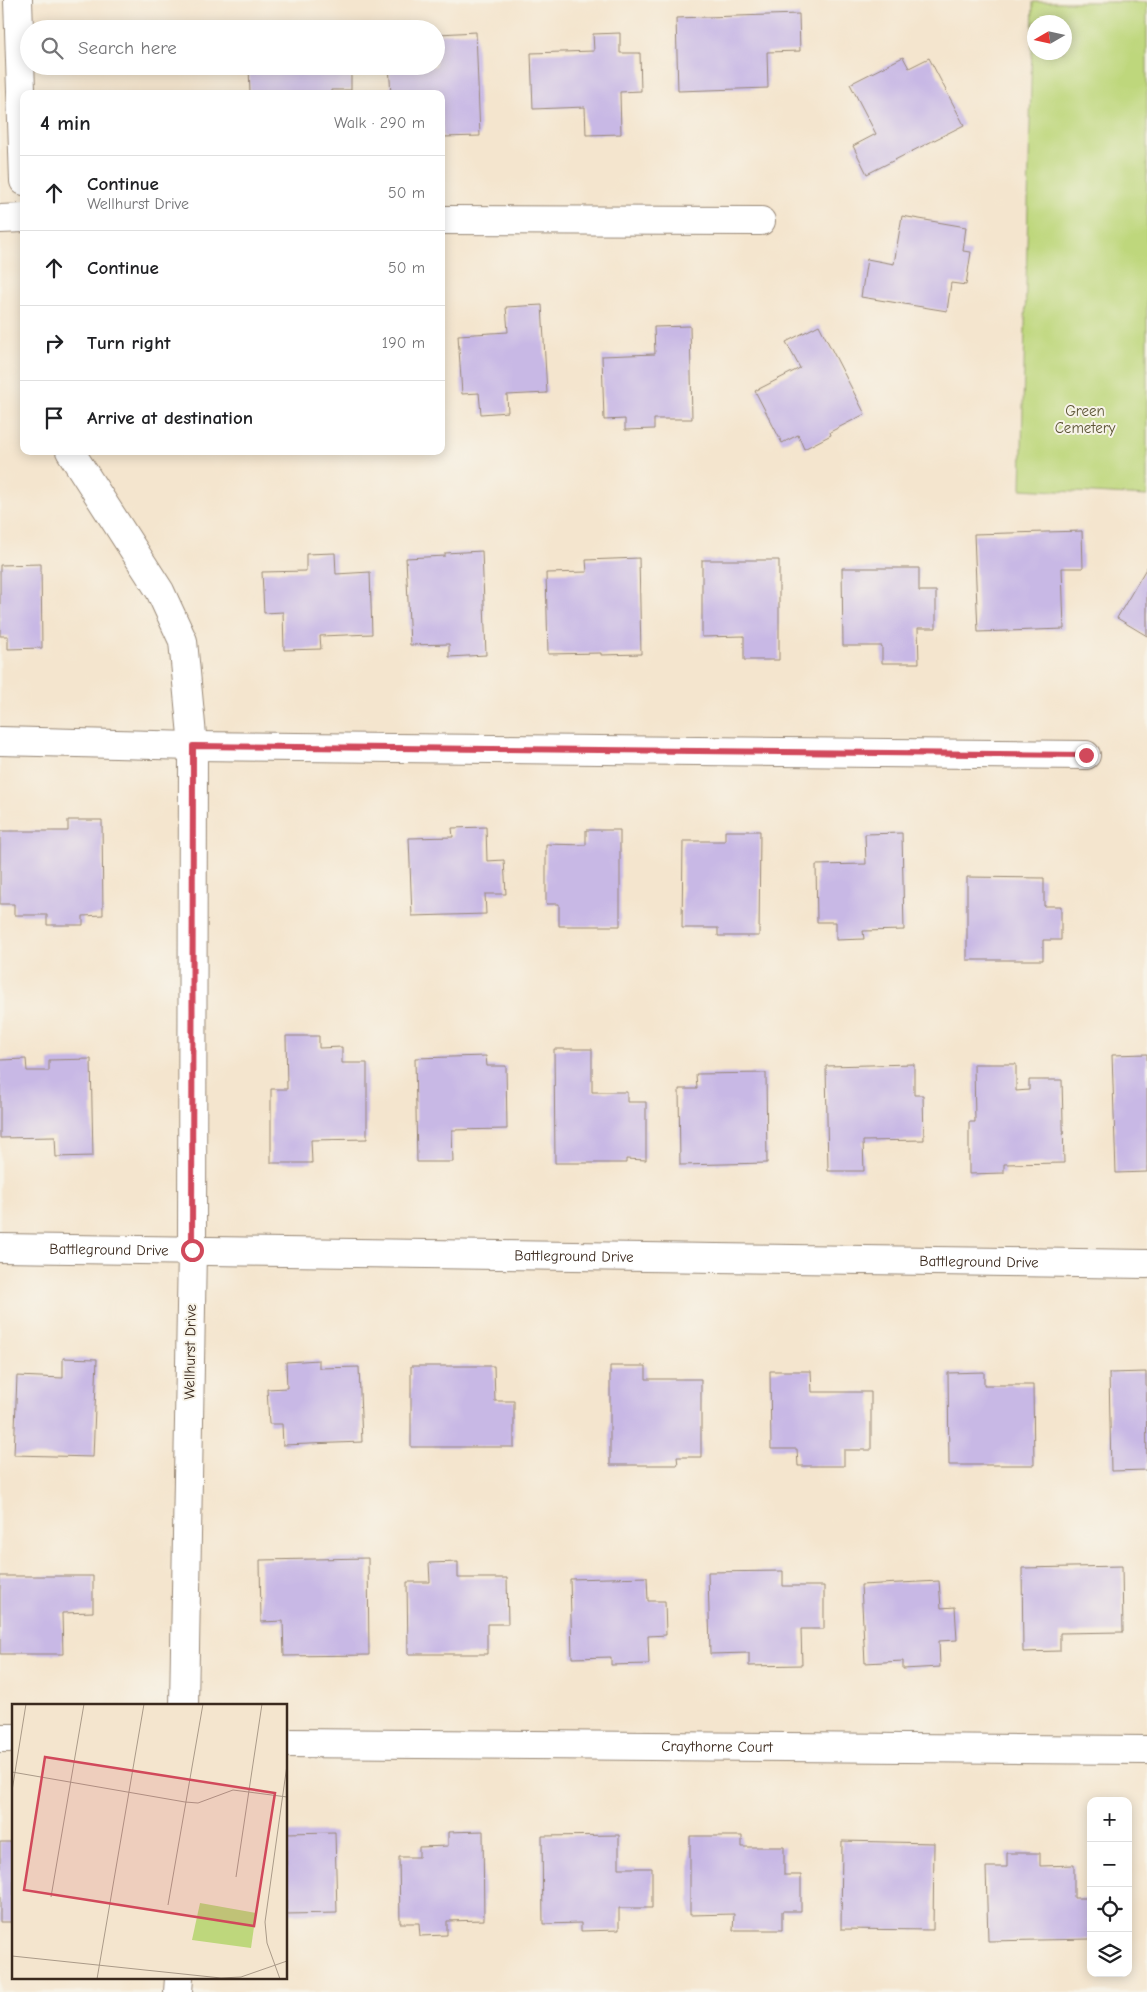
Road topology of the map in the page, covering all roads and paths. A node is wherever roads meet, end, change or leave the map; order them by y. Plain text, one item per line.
1 (18, 0) edge
2 (20, 60) edge
3 (20, 75) edge
4 (21, 90) edge
5 (20, 218) edge
6 (0, 219) edge
7 (445, 220) edge
8 (761, 221) dead end
9 (73, 455) edge
10 (0, 741) edge
11 (193, 746) junction
12 (1086, 755) dead end
13 (0, 1248) edge
14 (192, 1250) junction
15 (1147, 1264) edge
16 (184, 1704) edge
17 (288, 1743) edge
18 (1147, 1750) edge

1 - 2 street
3 - 4 street
5 - 6 street
7 - 8 street
9 - 11 street, Wellhurst Drive
10 - 11 street
11 - 12 street
11 - 14 street, Wellhurst Drive
13 - 14 street, Battleground Drive
14 - 15 street, Battleground Drive
14 - 16 street, Wellhurst Drive
17 - 18 street, Craythorne Court

